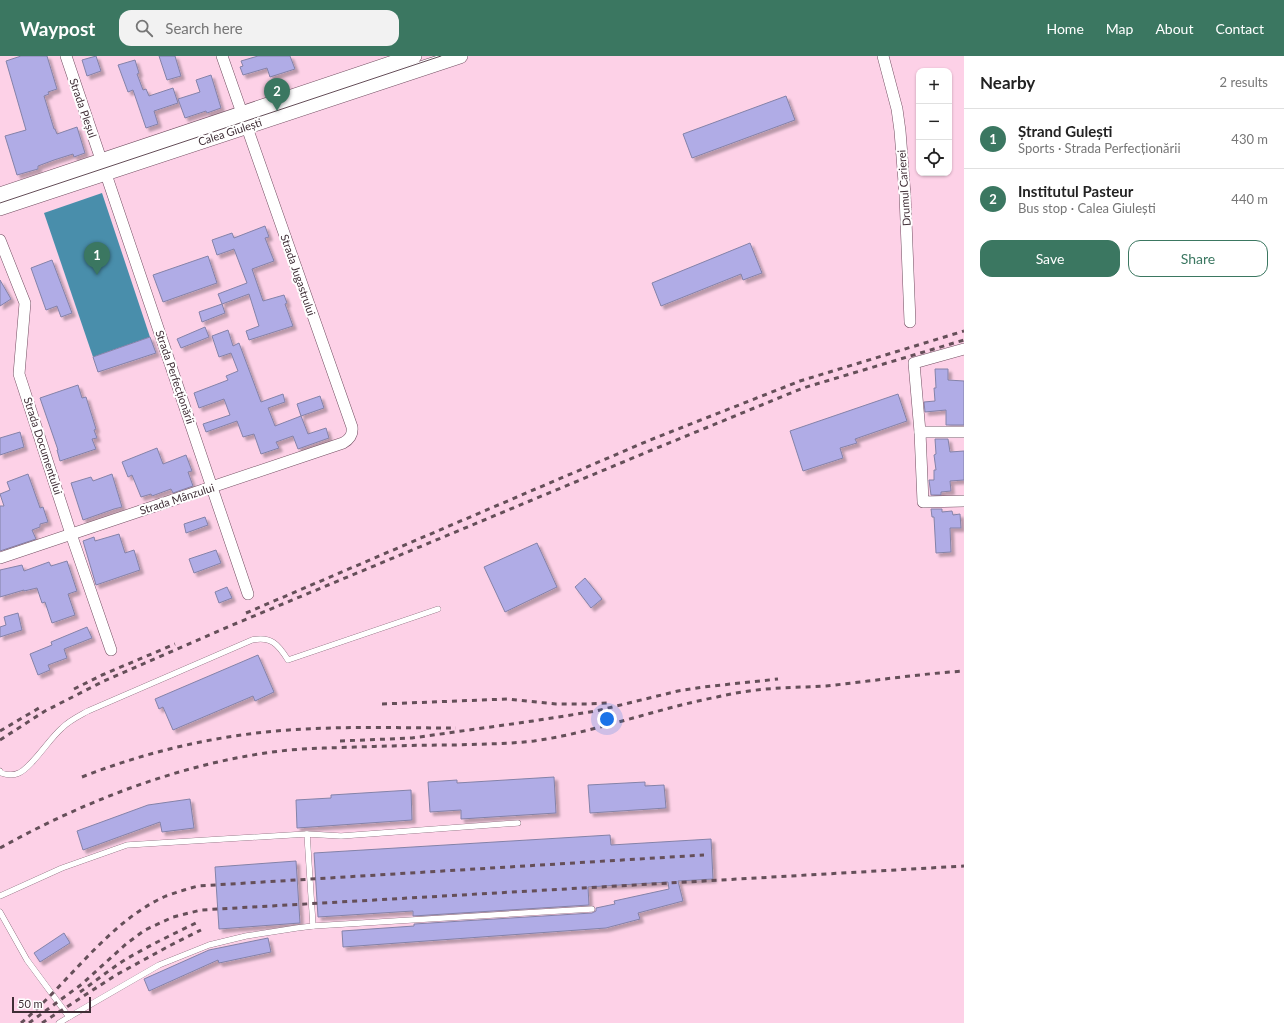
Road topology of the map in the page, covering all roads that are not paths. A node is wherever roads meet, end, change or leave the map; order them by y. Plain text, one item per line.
1 (66, 56) edge
2 (222, 56) edge
3 (414, 56) edge
4 (460, 56) edge
5 (883, 56) edge
6 (243, 120) junction
7 (103, 167) junction
8 (0, 195) edge
9 (0, 208) edge
10 (0, 240) edge
11 (910, 322) dead end
12 (964, 349) edge
13 (920, 432) junction
14 (964, 432) edge
15 (351, 436) joint
16 (212, 488) junction
17 (964, 501) edge
18 (71, 534) junction
19 (0, 558) edge
20 (248, 594) dead end
21 (438, 609) dead end
22 (112, 650) dead end
23 (0, 772) edge
24 (518, 823) dead end
25 (307, 834) junction
26 (0, 896) edge
27 (592, 909) dead end
28 (0, 912) edge
29 (313, 926) junction
30 (70, 1017) junction
31 (59, 1023) edge

1 - 7 street, Strada Pleșul
2 - 6 street, Strada Jugastrului
3 - 6 main road, Calea Giulești
4 - 6 main road, Calea Giulești
5 - 11 street, Drumul Carierei
6 - 7 main road, Calea Giulești
6 - 15 street, Strada Jugastrului
7 - 8 main road, Calea Giulești
7 - 9 main road, Calea Giulești
7 - 16 street, Strada Perfecționării
10 - 18 street, Strada Documentului
12 - 13 street
13 - 14 street
13 - 17 street
15 - 16 street, Strada Mânzului
16 - 18 street, Strada Mânzului
16 - 20 street, Strada Perfecționării
18 - 19 street, Strada Mânzului
18 - 22 street, Strada Documentului
21 - 23 lane
24 - 25 lane
25 - 26 lane
25 - 29 lane
27 - 29 lane
28 - 30 lane
29 - 30 lane
30 - 31 lane

